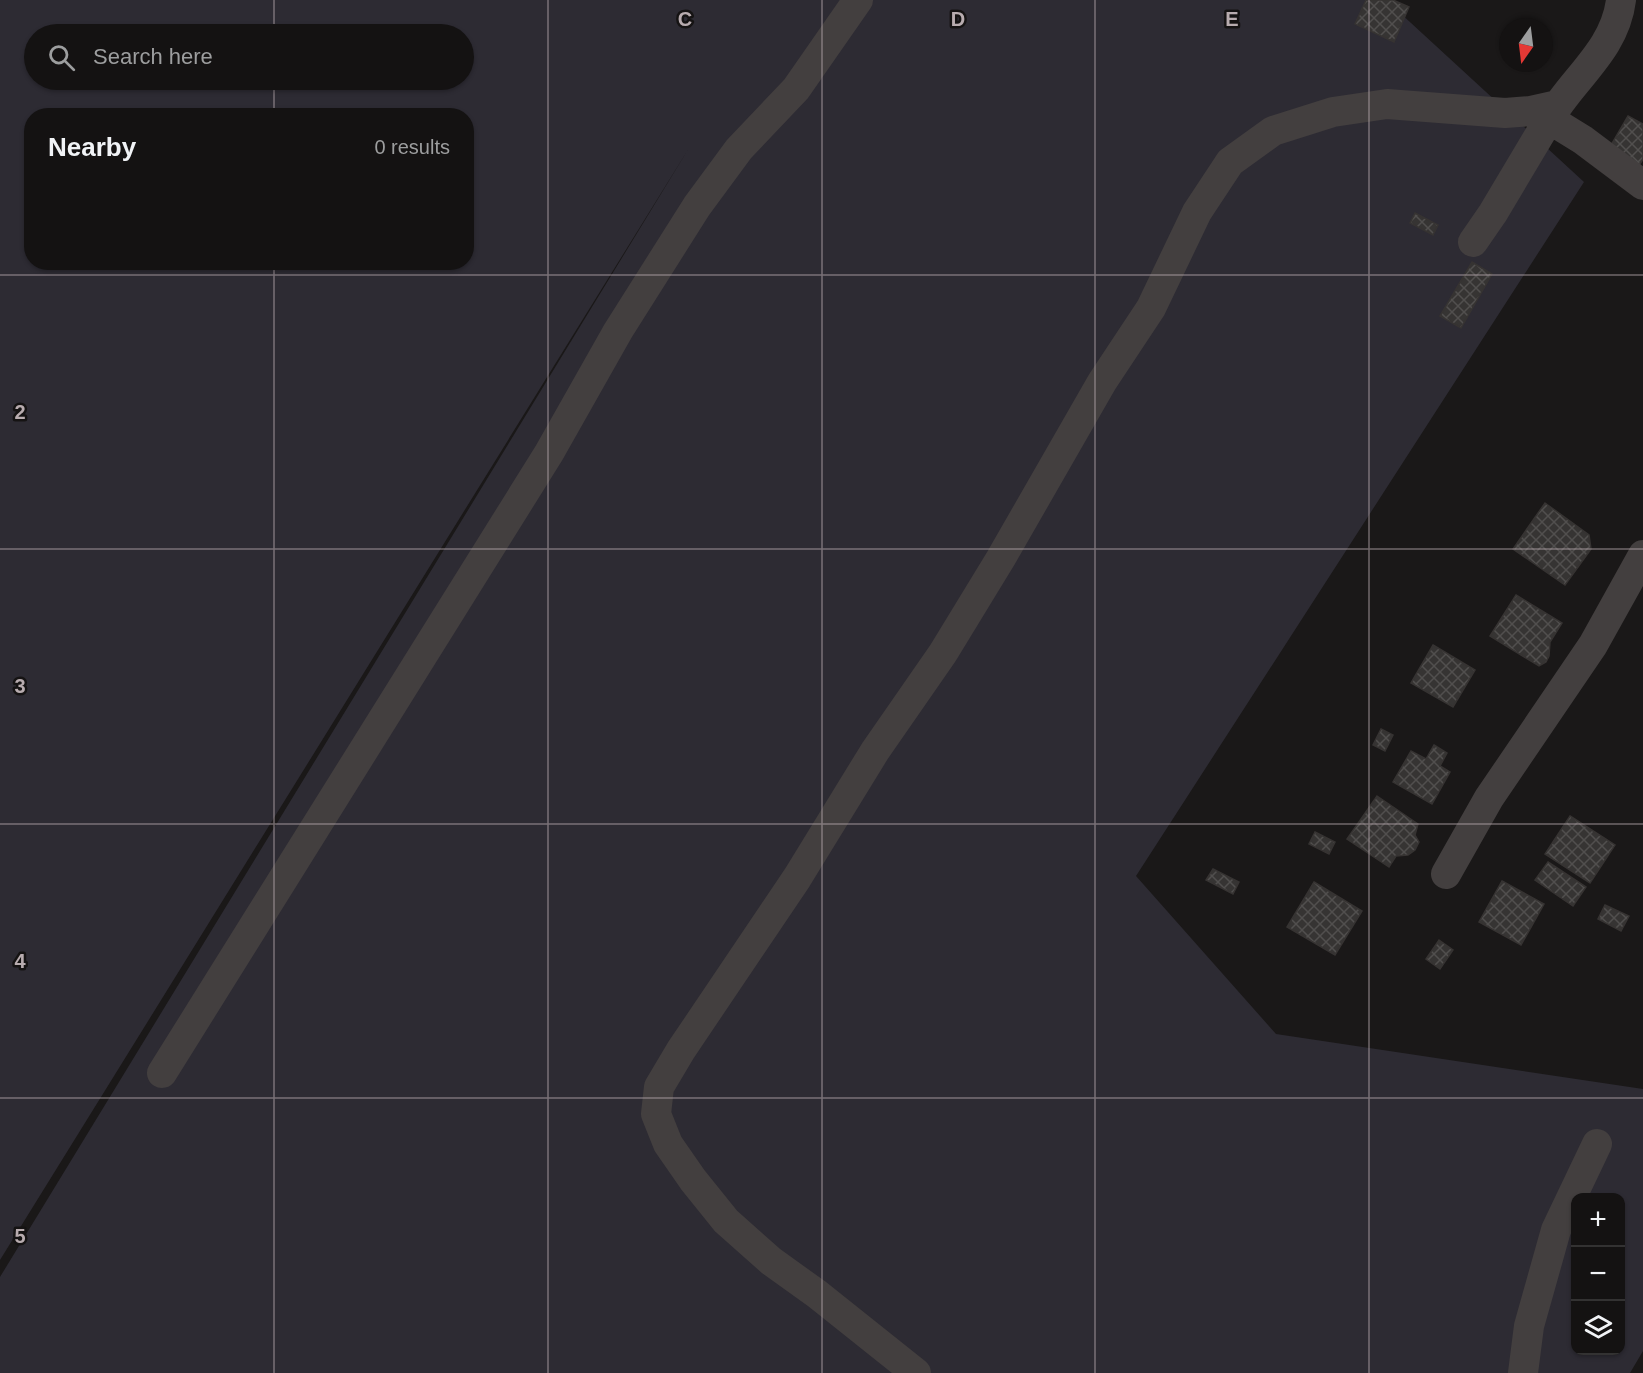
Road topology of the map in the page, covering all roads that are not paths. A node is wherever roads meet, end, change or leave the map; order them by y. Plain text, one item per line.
1 (858, 0) edge
2 (1621, 0) edge
3 (1553, 112) junction
4 (1643, 185) edge
5 (1473, 242) dead end
6 (1643, 555) edge
7 (1446, 874) dead end
8 (162, 1073) dead end
9 (1597, 1144) dead end
10 (916, 1373) edge
11 (1523, 1373) edge

1 - 8 street
2 - 3 street
3 - 4 street
3 - 5 street
3 - 10 street
6 - 7 street
9 - 11 street

